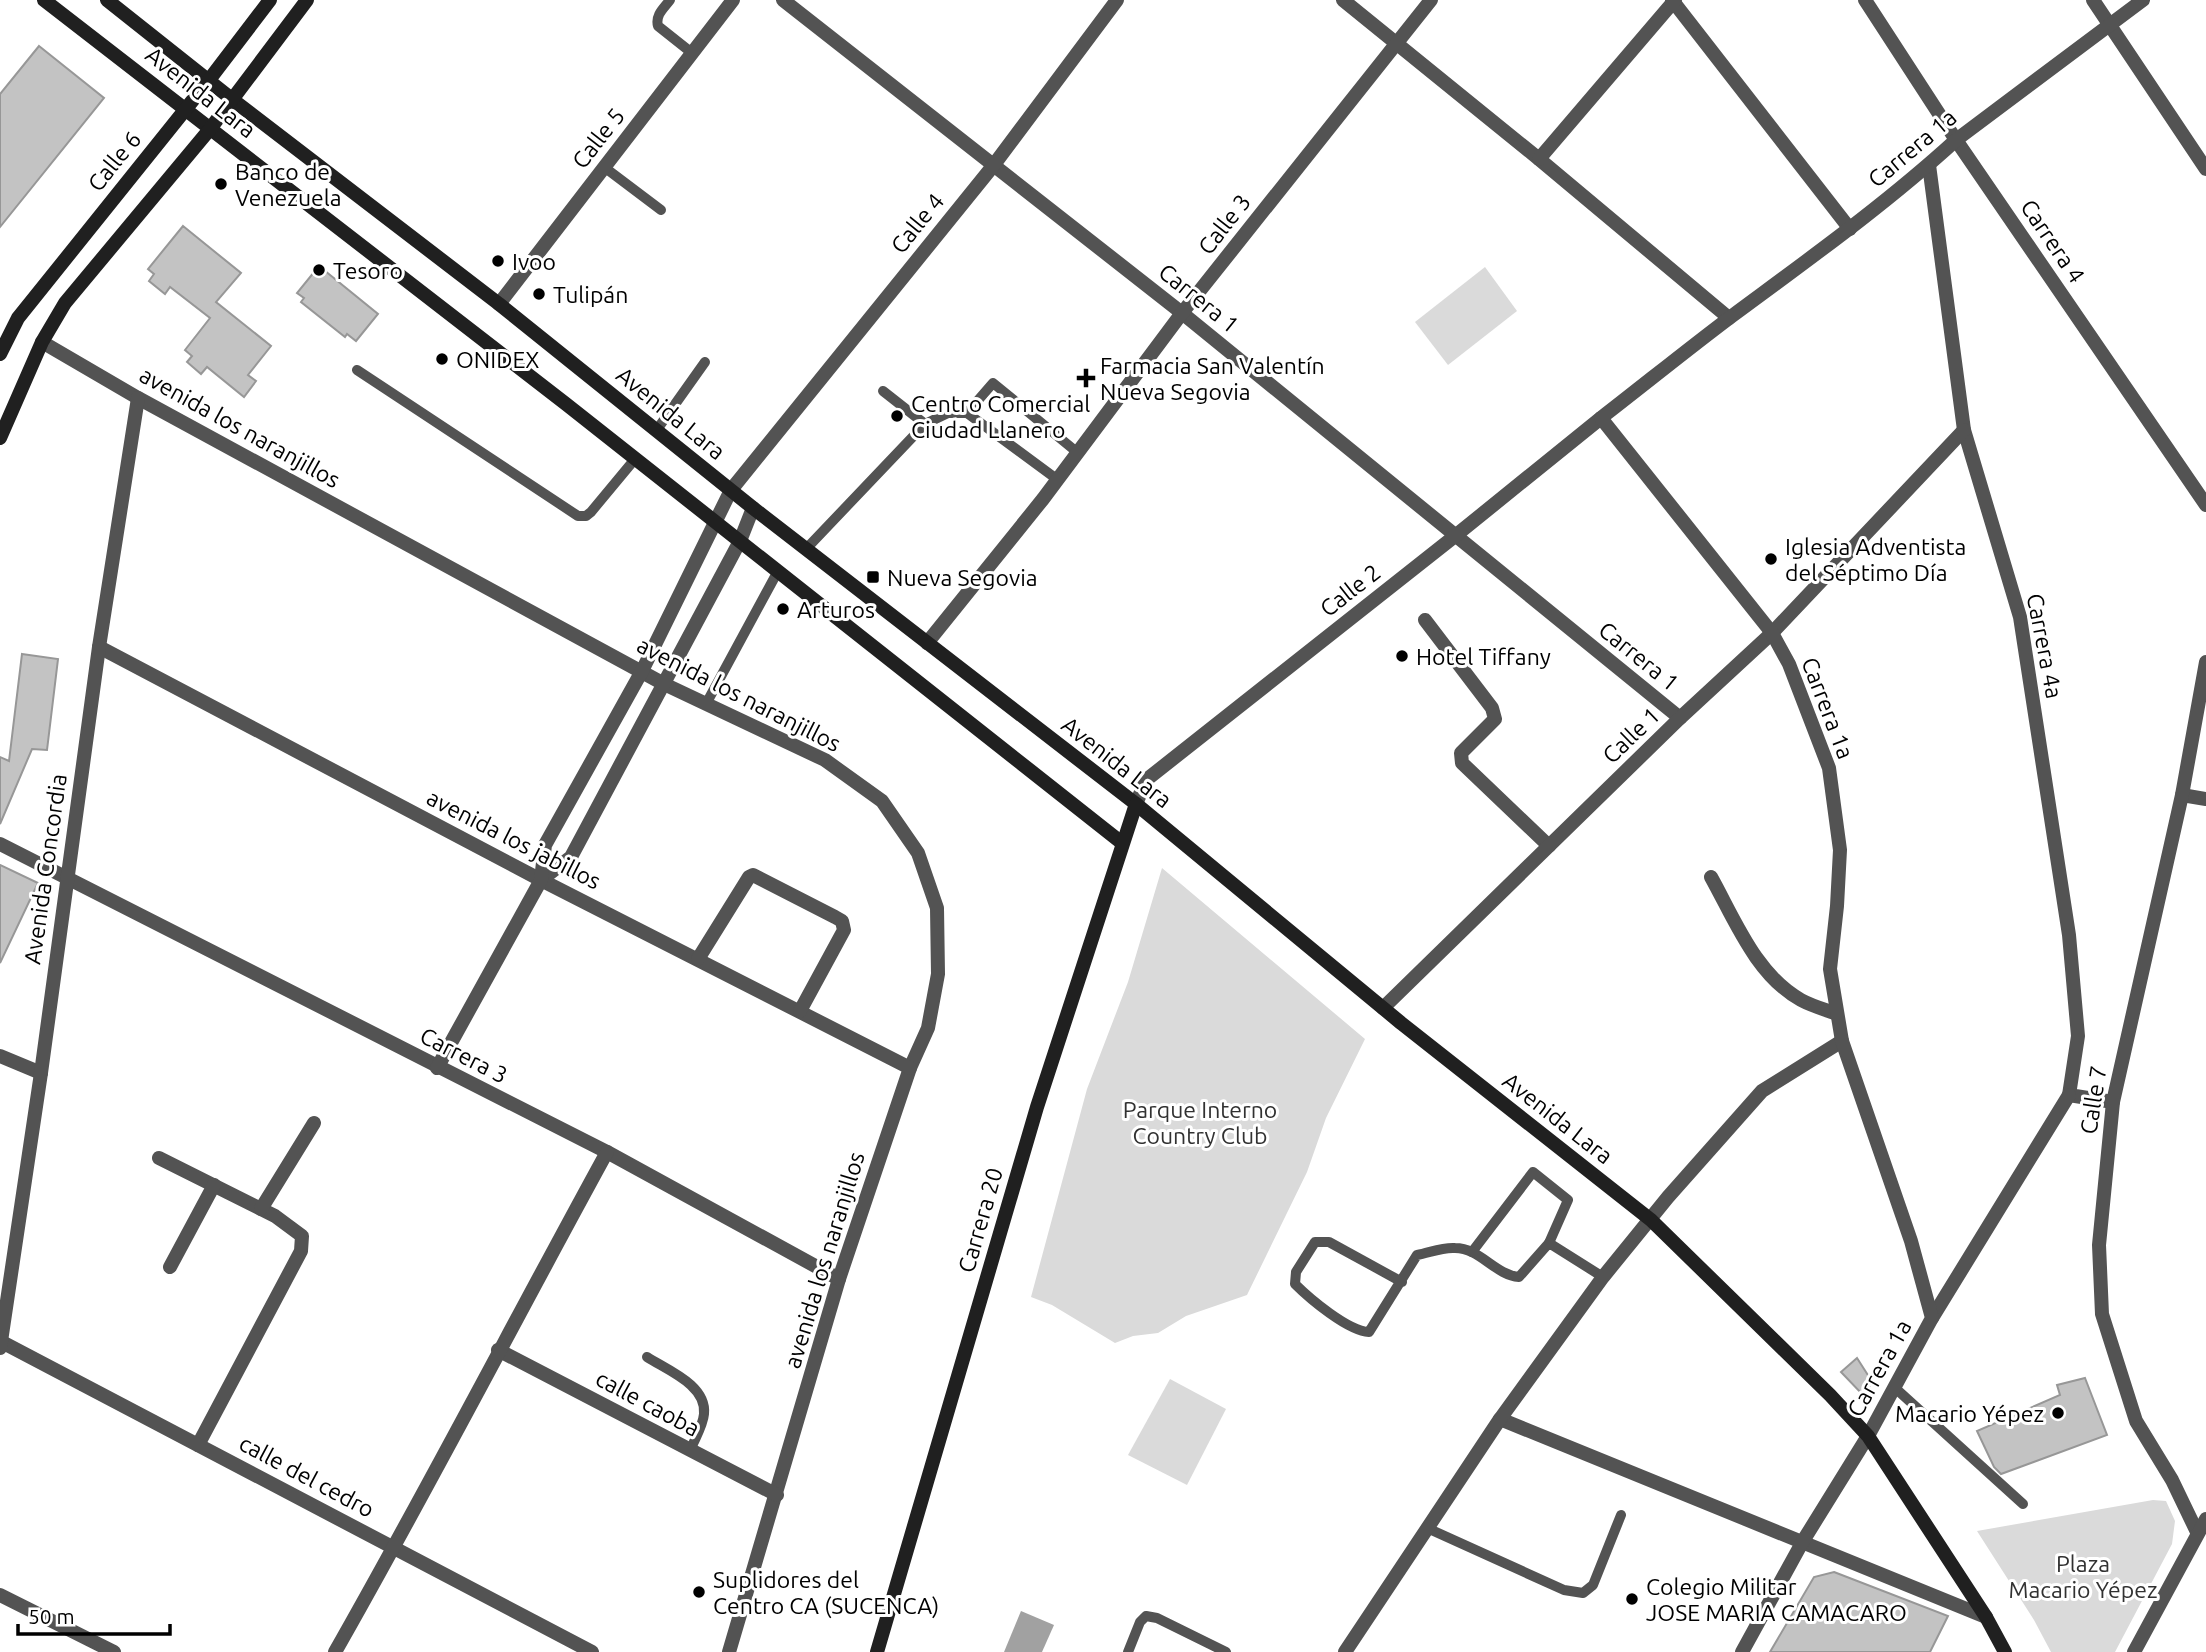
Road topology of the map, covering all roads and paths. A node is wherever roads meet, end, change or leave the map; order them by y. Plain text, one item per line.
1 (44, 0) edge
2 (107, 0) edge
3 (270, 0) edge
4 (307, 0) edge
5 (670, 0) edge
6 (733, 0) edge
7 (783, 0) edge
8 (1117, 0) edge
9 (1343, 0) edge
10 (1431, 0) edge
11 (1865, 0) edge
12 (2093, 0) edge
13 (2143, 0) edge
14 (1674, 1) edge
15 (2110, 25) junction
16 (1395, 43) junction
17 (692, 53) junction
18 (209, 80) junction
19 (233, 100) junction
20 (185, 108) junction
21 (210, 129) junction
22 (1956, 140) junction
23 (1539, 159) junction
24 (1929, 165) junction
25 (993, 166) junction
26 (604, 167) junction
27 (2206, 169) edge
28 (661, 209) dead end
29 (1850, 229) junction
30 (499, 304) junction
31 (1182, 313) junction
32 (1729, 318) junction
33 (42, 342) junction
34 (0, 354) edge
35 (705, 362) dead end
36 (357, 370) dead end
37 (883, 391) dead end
38 (138, 398) junction
39 (967, 413) junction
40 (1601, 418) junction
41 (925, 424) junction
42 (1964, 429) junction
43 (656, 431) junction
44 (0, 438) edge
45 (1078, 453) junction
46 (635, 459) junction
47 (1058, 480) junction
48 (731, 490) junction
49 (2206, 505) edge
50 (753, 508) junction
51 (715, 522) junction
52 (1455, 537) junction
53 (740, 541) junction
54 (806, 548) junction
55 (778, 571) junction
56 (1425, 620) dead end
57 (1772, 633) junction
58 (927, 643) junction
59 (99, 647) junction
60 (2206, 662) edge
61 (642, 671) junction
62 (664, 684) junction
63 (706, 704) junction
64 (1680, 718) junction
65 (2182, 795) junction
66 (2206, 799) edge
67 (1136, 804) junction
68 (1122, 843) junction
69 (0, 844) edge
70 (1549, 846) junction
71 (67, 877) junction
72 (1711, 877) dead end
73 (541, 880) junction
74 (698, 959) junction
75 (1382, 1008) junction
76 (800, 1011) junction
77 (1837, 1014) junction
78 (1842, 1041) junction
79 (0, 1056) edge
80 (437, 1068) junction
81 (910, 1068) junction
82 (41, 1073) junction
83 (2069, 1095) junction
84 (2113, 1102) junction
85 (314, 1123) dead end
86 (607, 1152) junction
87 (159, 1158) dead end
88 (214, 1185) junction
89 (261, 1209) junction
90 (1651, 1220) junction
91 (1549, 1243) junction
92 (1472, 1252) junction
93 (170, 1267) dead end
94 (1602, 1277) junction
95 (839, 1279) junction
96 (1402, 1282) junction
97 (1932, 1318) junction
98 (1, 1341) edge
99 (0, 1348) edge
100 (498, 1350) junction
101 (647, 1357) dead end
102 (1894, 1387) junction
103 (1500, 1419) junction
104 (1868, 1436) junction
105 (198, 1445) junction
106 (690, 1451) junction
107 (777, 1494) junction
108 (2023, 1504) dead end
109 (1621, 1516) dead end
110 (2206, 1519) edge
111 (1427, 1528) junction
112 (2197, 1532) junction
113 (1803, 1541) junction
114 (394, 1548) junction
115 (0, 1595) edge
116 (1986, 1617) junction
117 (1200, 1639) junction
118 (114, 1652) edge
119 (335, 1652) edge
120 (592, 1652) edge
121 (729, 1652) edge
122 (877, 1652) edge
123 (1128, 1652) edge
124 (1194, 1652) edge
125 (1226, 1652) edge
126 (1345, 1652) edge
127 (1743, 1652) edge
128 (2006, 1652) edge
129 (2134, 1652) edge

1 - 20 street, Avenida Lara
2 - 18 street, Avenida Lara
3 - 18 street, Calle 6
4 - 19 street
5 - 17 lane
6 - 17 street, Calle 5
7 - 25 street, Carrera 1
8 - 25 street, Calle 4
9 - 16 street
10 - 16 street, Calle 3
11 - 22 street, Carrera 4
12 - 15 street
13 - 15 street, Carrera 1a
14 - 23 street
14 - 29 street
15 - 22 street, Carrera 1a
15 - 27 street
16 - 23 street
16 - 31 street, Calle 3
17 - 26 street, Calle 5
18 - 19 street, Avenida Lara
18 - 20 street, Calle 6
19 - 21 street
19 - 30 street, Avenida Lara
20 - 21 street, Avenida Lara
20 - 34 street, Calle 6
21 - 33 street
21 - 46 street, Avenida Lara
22 - 24 street, Carrera 1a
22 - 49 street, Carrera 4
23 - 32 street
24 - 29 street, Carrera 1a
24 - 42 street, Carrera 4a
25 - 31 street, Carrera 1
25 - 48 street, Calle 4
26 - 28 lane
26 - 30 street, Calle 5
29 - 32 street, Carrera 1a
30 - 43 street, Avenida Lara
31 - 45 street, Calle 3
31 - 52 street, Carrera 1
32 - 40 street, Carrera 1a
33 - 38 street, avenida los naranjillos
33 - 44 street
35 - 43 lane
36 - 46 lane
37 - 41 lane
38 - 59 street, Avenida Concordia
38 - 61 street, avenida los naranjillos
39 - 41 lane
39 - 45 lane
39 - 47 lane
40 - 52 street, Calle 2
40 - 57 street, Carrera 1a
41 - 54 lane
42 - 57 street, Calle 1
42 - 83 street, Carrera 4a
43 - 48 street, Avenida Lara
45 - 47 street, Calle 3
46 - 51 street, Avenida Lara
47 - 58 street, Calle 3
48 - 50 street, Avenida Lara
48 - 51 street, Calle 4
50 - 53 street
50 - 54 street, Avenida Lara
51 - 53 street, Avenida Lara
51 - 61 street, Calle 4
52 - 64 street, Carrera 1
52 - 67 street, Calle 2
53 - 55 street, Avenida Lara
53 - 62 street
54 - 58 street, Avenida Lara
55 - 63 lane
55 - 68 street, Avenida Lara
56 - 70 street
57 - 64 street, Calle 1
57 - 77 street, Carrera 1a
58 - 67 street, Avenida Lara
59 - 71 street, Avenida Concordia
59 - 73 street, avenida los jabillos
60 - 65 street, Calle 7
61 - 62 street, avenida los naranjillos
61 - 73 street, Calle 4
62 - 63 street, avenida los naranjillos
62 - 73 street
63 - 81 street, avenida los naranjillos
64 - 70 street, Calle 1
65 - 66 street
65 - 84 street, Calle 7
67 - 68 street, Carrera 20
67 - 75 street, Avenida Lara
68 - 122 street, Carrera 20
69 - 71 street, Carrera 3
70 - 75 street, Calle 1
71 - 80 street, Carrera 3
71 - 82 street, Avenida Concordia
72 - 77 street
73 - 74 street, avenida los jabillos
73 - 80 street
74 - 76 street, avenida los jabillos
74 - 76 street
75 - 90 street, Avenida Lara
76 - 81 street, avenida los jabillos
77 - 78 street, Carrera 1a
78 - 90 street
78 - 97 street, Carrera 1a
79 - 82 street
80 - 86 street, Carrera 3
81 - 95 street, avenida los naranjillos
82 - 98 street, Avenida Concordia
83 - 84 street
83 - 97 street, Calle 7
84 - 112 street, Calle 7
85 - 89 street
86 - 95 street, Carrera 3
86 - 100 street
87 - 88 street
88 - 89 street
88 - 93 street
89 - 105 street
90 - 94 street
90 - 104 street, Avenida Lara
91 - 92 lane
91 - 92 lane
91 - 94 lane
92 - 96 lane
94 - 103 street
95 - 107 street, avenida los naranjillos
96 - 96 lane
97 - 102 street, Carrera 1a
98 - 99 street, Avenida Concordia
98 - 105 street, calle del cedro
100 - 106 street, calle caoba
100 - 114 street
101 - 106 lane
102 - 104 street, Carrera 1a
102 - 108 lane
103 - 111 street
103 - 113 street
104 - 113 street, Carrera 1a
104 - 116 street, Avenida Lara
105 - 114 street, calle del cedro
106 - 107 street, calle caoba
107 - 121 street, avenida los naranjillos
109 - 111 lane
110 - 112 street
111 - 126 street
112 - 129 street
113 - 116 street
113 - 127 street, Carrera 1a
114 - 119 street
114 - 120 street, calle del cedro
115 - 118 street
116 - 128 street, Avenida Lara
117 - 123 lane
117 - 124 lane
117 - 125 lane

